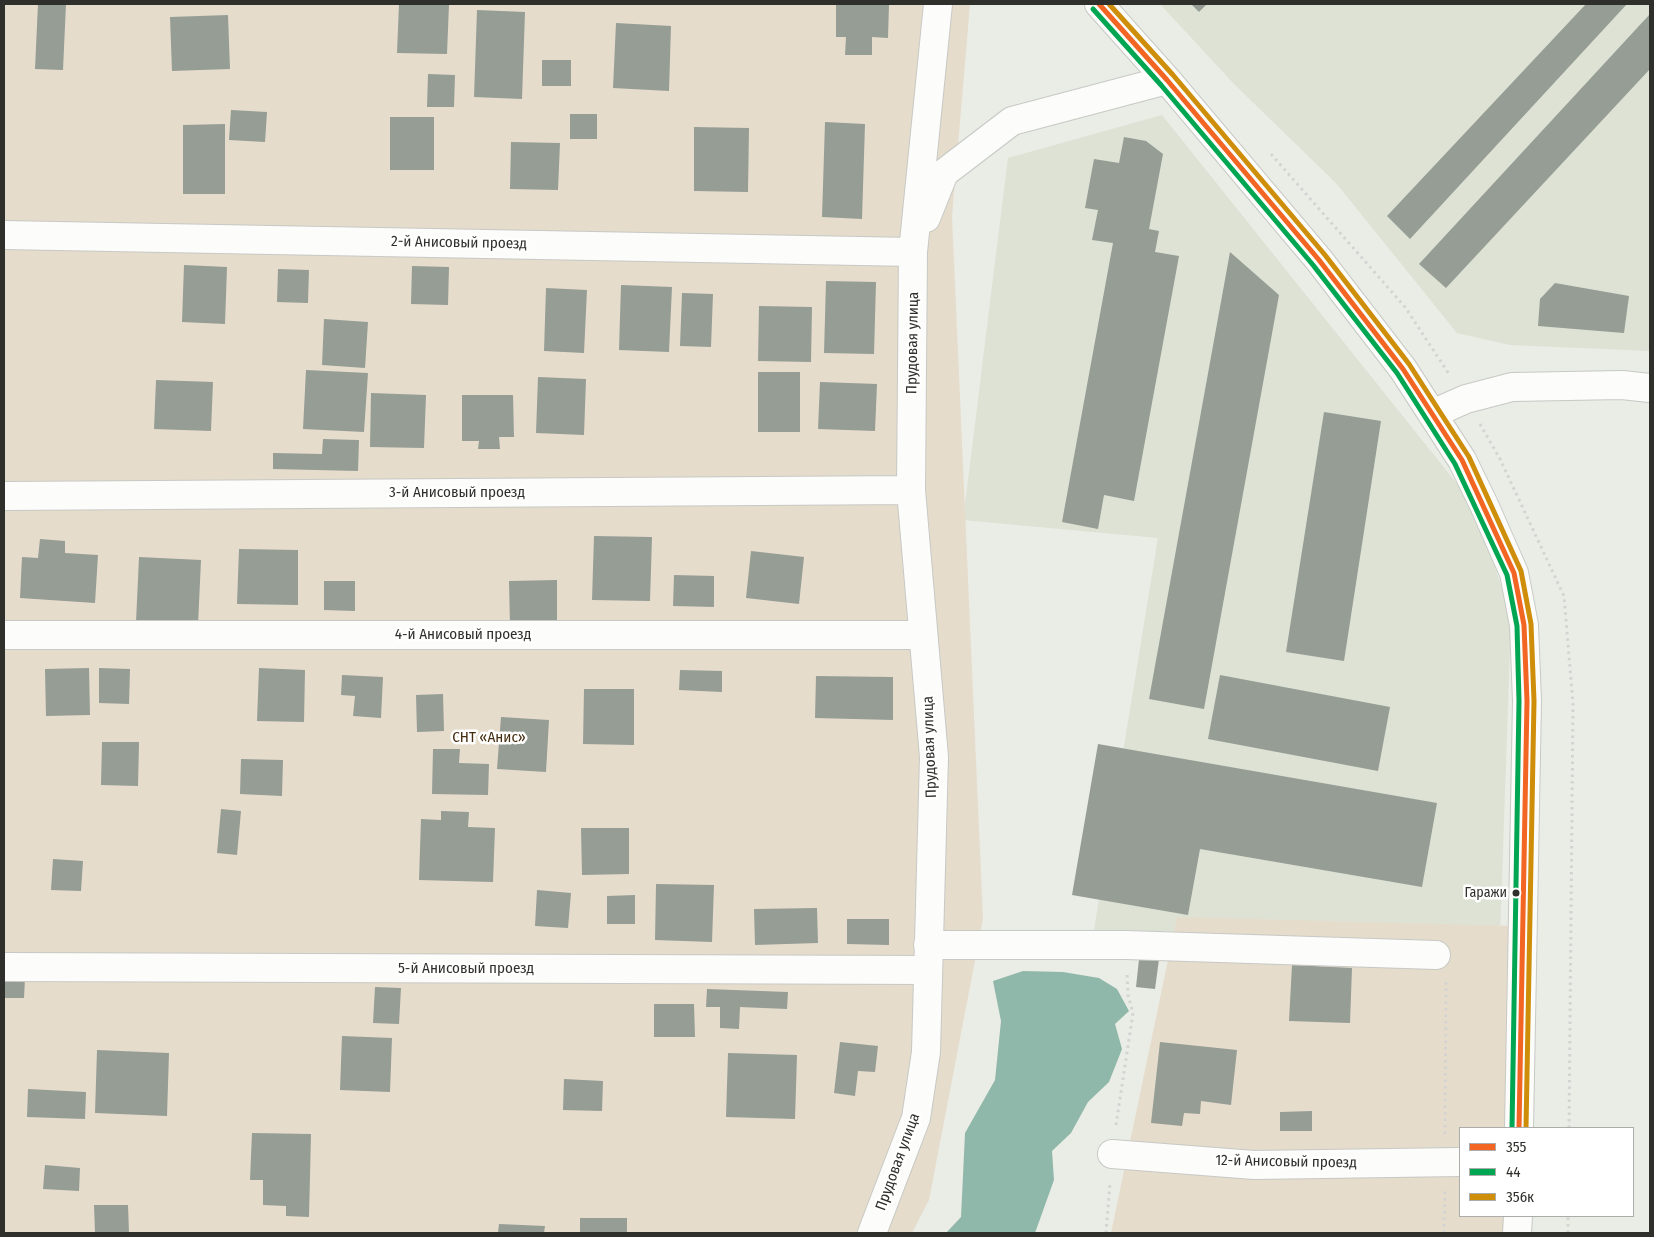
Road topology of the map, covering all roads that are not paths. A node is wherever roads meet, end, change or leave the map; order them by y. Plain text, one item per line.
1 (938, 4) edge
2 (1099, 4) edge
3 (1167, 80) junction
4 (4, 235) edge
5 (913, 252) junction
6 (1650, 388) edge
7 (1432, 414) junction
8 (911, 490) junction
9 (4, 496) edge
10 (4, 635) edge
11 (923, 635) junction
12 (928, 958) junction
13 (1441, 964) road end
14 (4, 967) edge
15 (1519, 1127) edge
16 (1112, 1154) road end
17 (1453, 1162) edge
18 (1518, 1217) edge
19 (872, 1233) edge
20 (1517, 1233) edge

1 - 5 street
2 - 3 street
3 - 5 street
3 - 7 street
4 - 5 street, 2-й Анисовый проезд
5 - 8 street, Прудовая улица
6 - 7 street
7 - 15 street
8 - 9 street, 3-й Анисовый проезд
8 - 11 street, Прудовая улица
10 - 11 street, 4-й Анисовый проезд
11 - 12 street, Прудовая улица
12 - 13 street, 5-й Анисовый проезд
12 - 14 street, 5-й Анисовый проезд
12 - 19 street, Прудовая улица
16 - 17 street, 12-й Анисовый проезд
18 - 20 street

